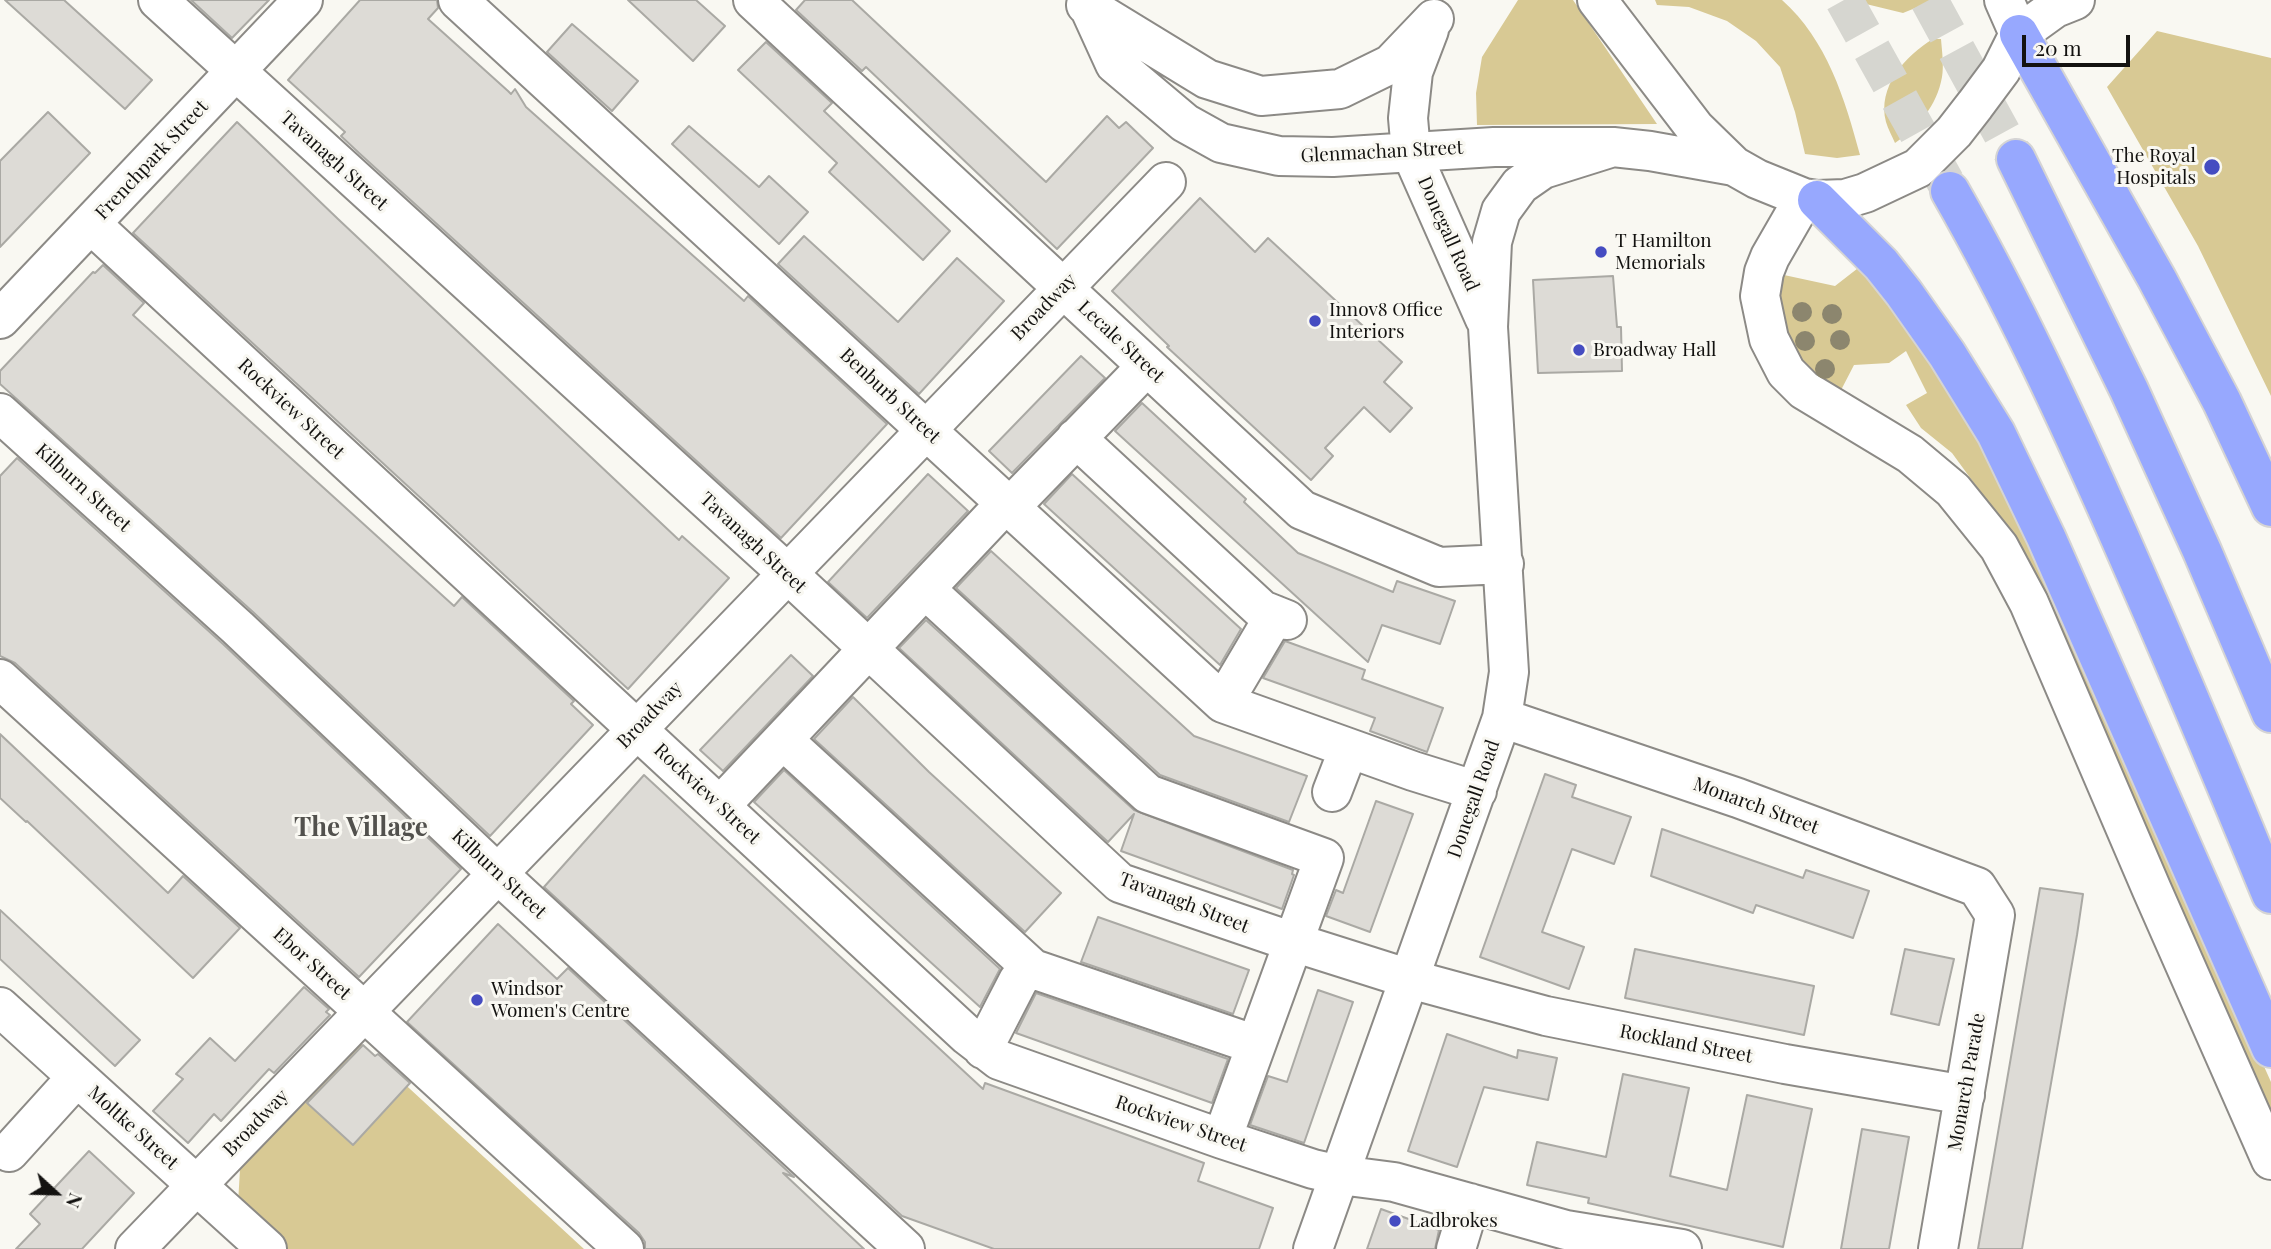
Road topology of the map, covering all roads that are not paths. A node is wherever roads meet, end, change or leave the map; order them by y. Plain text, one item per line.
1 (158, 0) edge
2 (303, 0) edge
3 (458, 0) edge
4 (753, 0) edge
5 (1597, 0) edge
6 (2004, 0) edge
7 (2075, 0) edge
8 (1084, 4) edge
9 (1438, 10) edge
10 (2019, 34) junction
11 (235, 71) junction
12 (1613, 147) junction
13 (1411, 152) junction
14 (2016, 159) tunnel mouth
15 (1734, 166) junction
16 (1166, 181) dead end
17 (1950, 191) tunnel mouth
18 (1810, 199) junction
19 (91, 224) junction
20 (1063, 288) junction
21 (0, 319) edge
22 (1488, 327) junction
23 (1147, 366) junction
24 (0, 413) edge
25 (926, 430) junction
26 (1076, 438) junction
27 (1008, 505) junction
28 (2271, 507) edge
29 (1504, 564) junction
30 (788, 573) junction
31 (926, 590) junction
32 (869, 650) junction
33 (0, 679) edge
34 (1223, 703) junction
35 (2271, 713) edge
36 (1503, 718) junction
37 (637, 729) junction
38 (783, 740) junction
39 (1349, 748) junction
40 (1477, 791) junction
41 (1332, 792) dead end
42 (720, 806) junction
43 (498, 874) junction
44 (2271, 894) edge
45 (1995, 915) joint
46 (1293, 942) junction
47 (1028, 966) junction
48 (1410, 979) junction
49 (0, 1007) edge
50 (364, 1012) junction
51 (1256, 1045) junction
52 (2271, 1048) edge
53 (983, 1049) junction
54 (77, 1077) junction
55 (1965, 1095) junction
56 (1222, 1139) junction
57 (9, 1152) dead end
58 (2271, 1160) edge
59 (1340, 1175) junction
60 (197, 1185) junction
61 (1470, 1203) junction
62 (135, 1249) edge
63 (267, 1249) edge
64 (624, 1249) edge
65 (905, 1249) edge
66 (1313, 1249) edge
67 (1456, 1249) edge
68 (1682, 1249) edge
69 (1938, 1249) edge

1 - 11 street, Tavanagh Street
2 - 11 street, Frenchpark Street
3 - 25 street, Benburb Street
4 - 20 street, Lecale Street
5 - 15 street
6 - 10 street
7 - 10 street
8 - 9 street, Glenmachan Street
8 - 13 street, Glenmachan Street
9 - 13 street, Donegall Road
10 - 18 street
10 - 28 highway
11 - 19 street, Frenchpark Street
11 - 30 street, Tavanagh Street
12 - 13 street, Glenmachan Street
12 - 15 street, Glenmachan Street
12 - 22 street, Donegall Road
13 - 22 street, Donegall Road
14 - 35 highway
15 - 18 street
16 - 20 street, Broadway
17 - 44 highway
18 - 52 highway
18 - 58 street
19 - 21 street, Frenchpark Street
19 - 37 street, Rockview Street
20 - 23 street, Lecale Street
20 - 25 street, Broadway
22 - 29 street, Donegall Road
23 - 26 street
23 - 29 street, Lecale Street
24 - 43 street, Kilburn Street
25 - 27 street, Benburb Street
25 - 30 street, Broadway
26 - 27 street
26 - 34 street
27 - 31 street
27 - 34 street, Benburb Street
29 - 36 street, Donegall Road
30 - 32 street, Tavanagh Street
30 - 37 street, Broadway
31 - 32 street
31 - 46 street
32 - 38 street
32 - 46 street, Tavanagh Street
33 - 50 street, Ebor Street
34 - 39 street, Benburb Street
36 - 40 street, Donegall Road
36 - 45 street, Monarch Street
37 - 42 street, Rockview Street
37 - 43 street, Broadway
38 - 42 street
38 - 47 street
39 - 40 street, Benburb Street
39 - 41 street
40 - 48 street, Donegall Road
42 - 53 street, Rockview Street
43 - 50 street, Broadway
43 - 65 street, Kilburn Street
45 - 55 street, Monarch Parade
46 - 48 street, Tavanagh Street
46 - 51 street
47 - 51 street
47 - 53 street
48 - 55 street, Rockland Street
48 - 59 street, Donegall Road
49 - 54 street, Moltke Street
50 - 60 street, Broadway
50 - 64 street, Ebor Street
51 - 56 street
53 - 56 street, Rockview Street
54 - 57 street
54 - 60 street, Moltke Street
55 - 69 street, Monarch Parade
56 - 59 street, Rockview Street
59 - 61 street, Rockview Street
59 - 66 street, Donegall Road
60 - 62 street, Broadway
60 - 63 street, Moltke Street
61 - 67 street
61 - 68 street, Rockview Street

